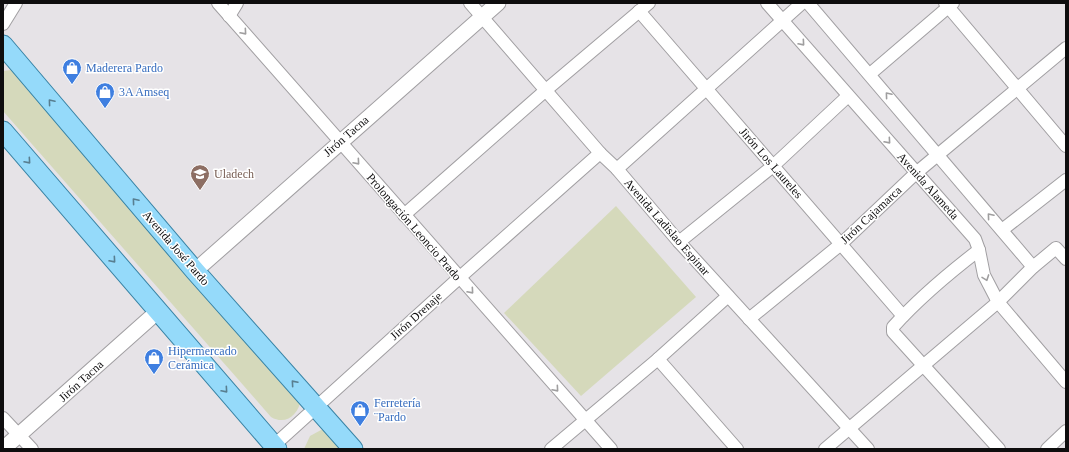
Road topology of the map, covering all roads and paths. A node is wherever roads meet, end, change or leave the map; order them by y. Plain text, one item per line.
1 (16, 3) edge
2 (218, 3) edge
3 (238, 3) edge
4 (470, 3) edge
5 (498, 3) edge
6 (649, 3) edge
7 (768, 3) edge
8 (802, 3) edge
9 (808, 3) edge
10 (949, 4) edge
11 (639, 11) junction
12 (230, 16) junction
13 (482, 17) junction
14 (784, 22) junction
15 (3, 24) edge
16 (3, 45) edge
17 (1066, 48) edge
18 (870, 74) junction
19 (706, 88) junction
20 (1017, 88) junction
21 (546, 90) junction
22 (848, 96) junction
23 (3, 131) edge
24 (339, 142) junction
25 (1066, 146) edge
26 (600, 152) junction
27 (938, 155) junction
28 (774, 166) junction
29 (617, 169) junction
30 (916, 173) junction
31 (1066, 180) edge
32 (404, 215) junction
33 (1002, 230) junction
34 (679, 242) junction
35 (841, 244) junction
36 (979, 250) junction
37 (1066, 258) edge
38 (1033, 267) junction
39 (195, 271) junction
40 (459, 278) junction
41 (728, 296) junction
42 (998, 302) junction
43 (157, 312) junction
44 (903, 316) junction
45 (749, 319) junction
46 (658, 359) junction
47 (922, 366) junction
48 (1066, 382) edge
49 (316, 408) junction
50 (3, 418) edge
51 (584, 420) junction
52 (848, 428) junction
53 (1066, 431) edge
54 (19, 435) junction
55 (274, 448) edge
56 (3, 449) edge
57 (32, 449) edge
58 (353, 449) edge
59 (551, 449) edge
60 (611, 449) edge
61 (737, 449) edge
62 (825, 449) edge
63 (868, 449) edge
64 (999, 449) edge
65 (1047, 449) edge

1 - 15 street
2 - 12 street, Prolongación Leoncio Prado
3 - 12 street
4 - 13 street, Avenida Ladislao Espinar
5 - 13 street, Jirón Tacna
6 - 11 street
7 - 14 street, Avenida Alameda
8 - 14 street
9 - 18 street
10 - 18 street
10 - 20 street
11 - 19 street, Jirón Los Laureles
11 - 21 street
12 -> 24 street, Prolongación Leoncio Prado
13 - 21 street, Avenida Ladislao Espinar
13 - 24 street, Jirón Tacna
14 - 19 street
14 -> 22 street, Avenida Alameda
39 -> 16 main road, Avenida José Pardo
17 - 20 street, Jirón Cajamarca
27 -> 18 street
19 - 28 street, Jirón Los Laureles
19 - 29 street
20 - 25 street
20 - 27 street, Jirón Cajamarca
21 - 26 street, Avenida Ladislao Espinar
21 - 32 street
22 - 28 street
22 -> 30 street, Avenida Alameda
23 -> 43 main road
24 -> 32 street, Prolongación Leoncio Prado
24 - 39 street, Jirón Tacna
26 - 29 street, Avenida Ladislao Espinar
26 - 40 street, Jirón Drenaje
27 - 30 street, Jirón Cajamarca
33 -> 27 street
28 - 34 street
28 - 35 street, Jirón Los Laureles
29 - 34 street, Avenida Ladislao Espinar
30 - 35 street, Jirón Cajamarca
30 - 36 street, Avenida Alameda
31 - 33 street
32 - 40 street, Prolongación Leoncio Prado
33 - 38 street
34 - 41 street, Avenida Ladislao Espinar
35 - 44 street, Jirón Los Laureles
35 - 45 street, Jirón Cajamarca
36 -> 42 street, Avenida Alameda
36 - 44 street
37 - 38 street
38 - 42 street
49 -> 39 main road, Avenida José Pardo
40 - 49 street, Jirón Drenaje
40 -> 51 street, Prolongación Leoncio Prado
41 - 45 street, Avenida Ladislao Espinar
41 - 46 street
42 - 47 street
42 - 48 street, Avenida Alameda
43 - 54 street, Jirón Tacna
43 -> 55 main road
44 - 47 street
45 - 52 street, Avenida Ladislao Espinar
46 - 51 street
46 - 61 street
47 - 52 street
47 - 64 street
49 - 55 street, Jirón Drenaje
49 - 58 main road, Avenida José Pardo
50 - 54 street
51 - 59 street
51 - 60 street, Prolongación Leoncio Prado
52 - 62 street
52 - 63 street, Avenida Ladislao Espinar
53 - 65 street
54 - 56 street, Jirón Tacna
54 - 57 street

